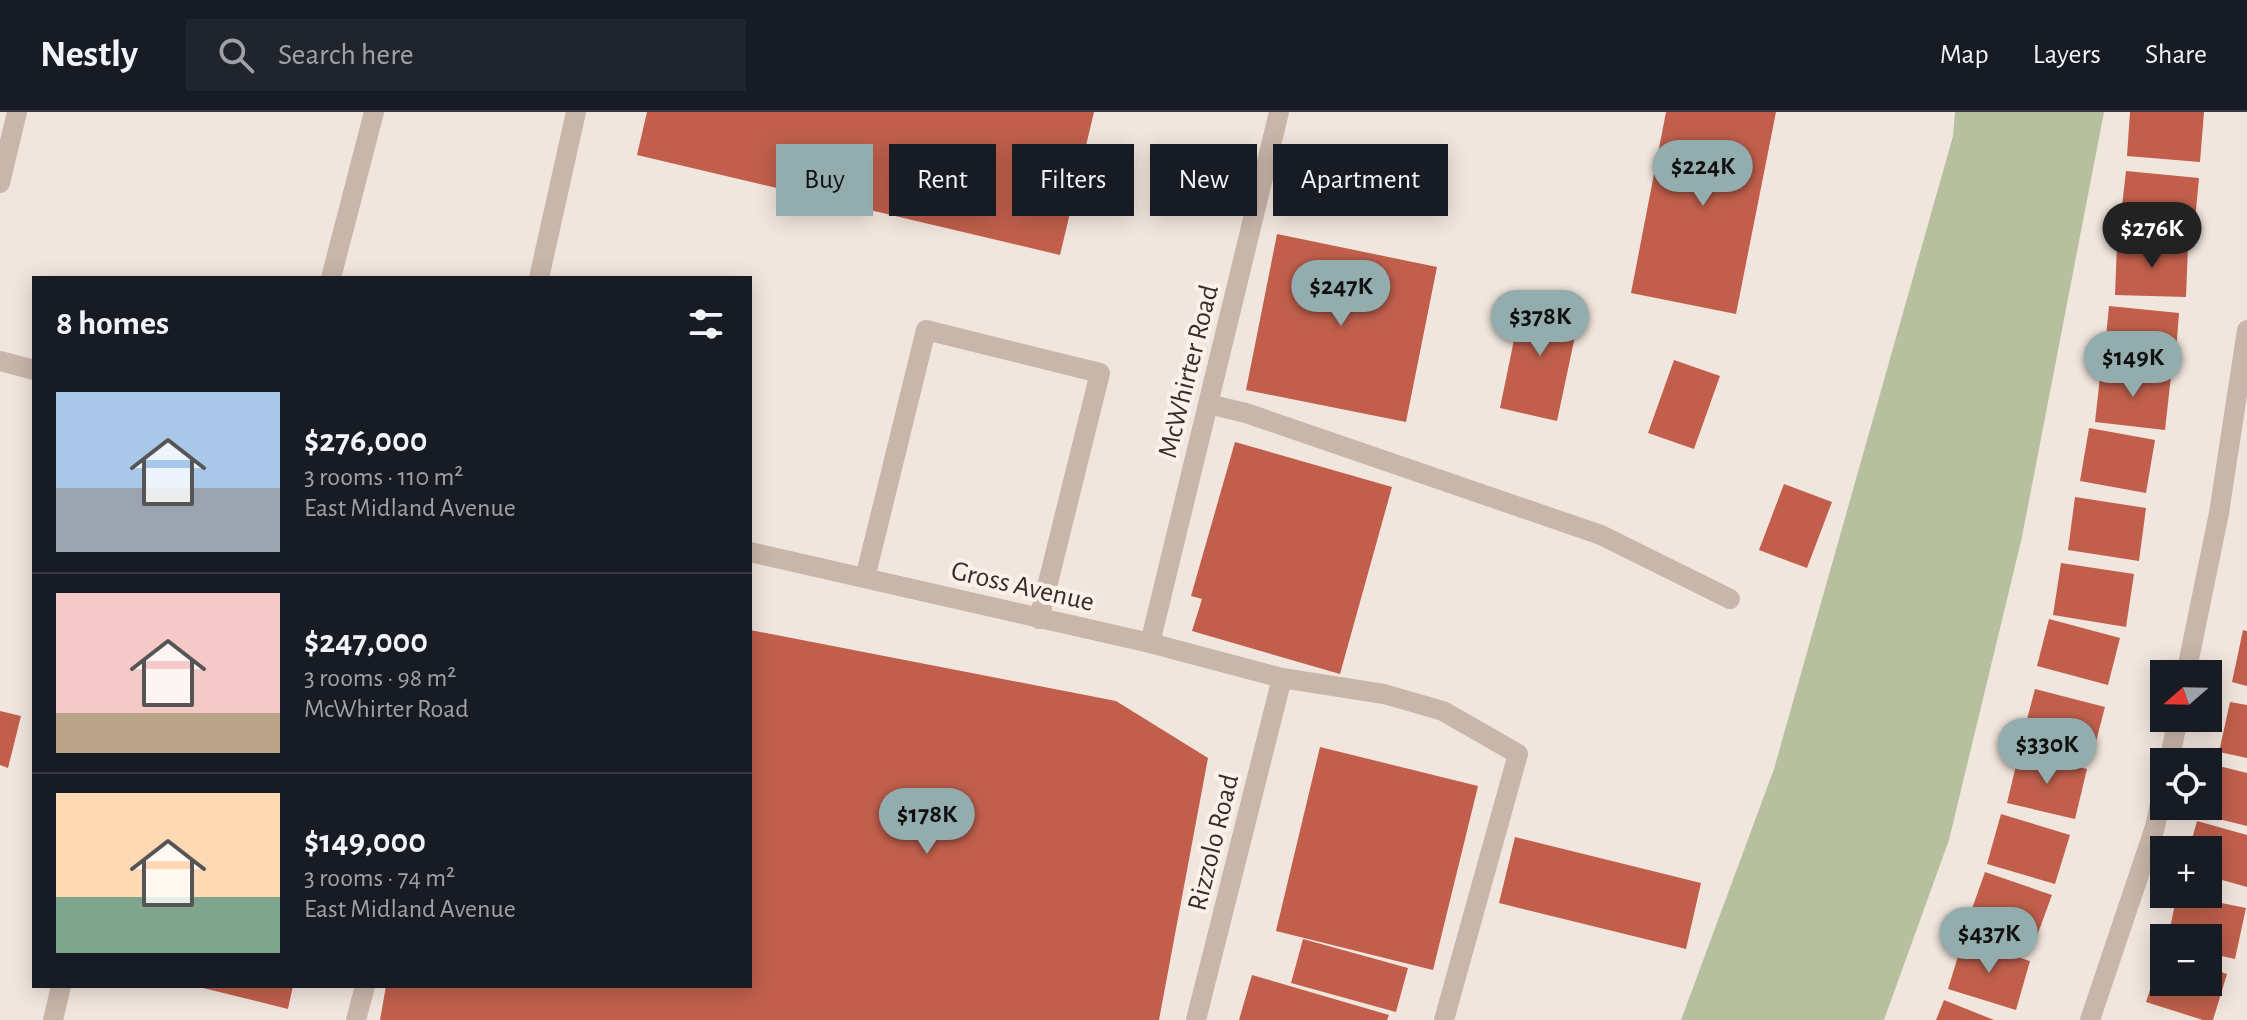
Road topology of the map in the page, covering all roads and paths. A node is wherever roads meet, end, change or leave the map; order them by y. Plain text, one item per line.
1 (17, 112) edge
2 (374, 112) edge
3 (576, 112) edge
4 (1279, 112) edge
5 (0, 183) edge
6 (332, 276) edge
7 (539, 276) edge
8 (2247, 330) edge
9 (0, 361) edge
10 (32, 369) edge
11 (1208, 404) junction
12 (752, 552) edge
13 (865, 578) junction
14 (1730, 599) dead end
15 (1039, 619) junction
16 (1150, 643) junction
17 (2189, 660) edge
18 (1282, 678) junction
19 (2156, 820) edge
20 (61, 988) edge
21 (364, 988) edge
22 (53, 1020) edge
23 (356, 1020) edge
24 (1196, 1020) edge
25 (1444, 1020) edge
26 (2090, 1020) edge

1 - 5 street
2 - 6 street
3 - 7 street
4 - 11 street, McWhirter Road
8 - 17 street
9 - 10 street
11 - 14 street
11 - 16 street, McWhirter Road
12 - 13 street, Gross Avenue
13 - 15 street, Gross Avenue
13 - 15 street
15 - 16 street, Gross Avenue
16 - 18 street, Gross Avenue
18 - 24 street, Rizzolo Road
18 - 25 street, Gross Avenue
19 - 26 street
20 - 22 street
21 - 23 street

